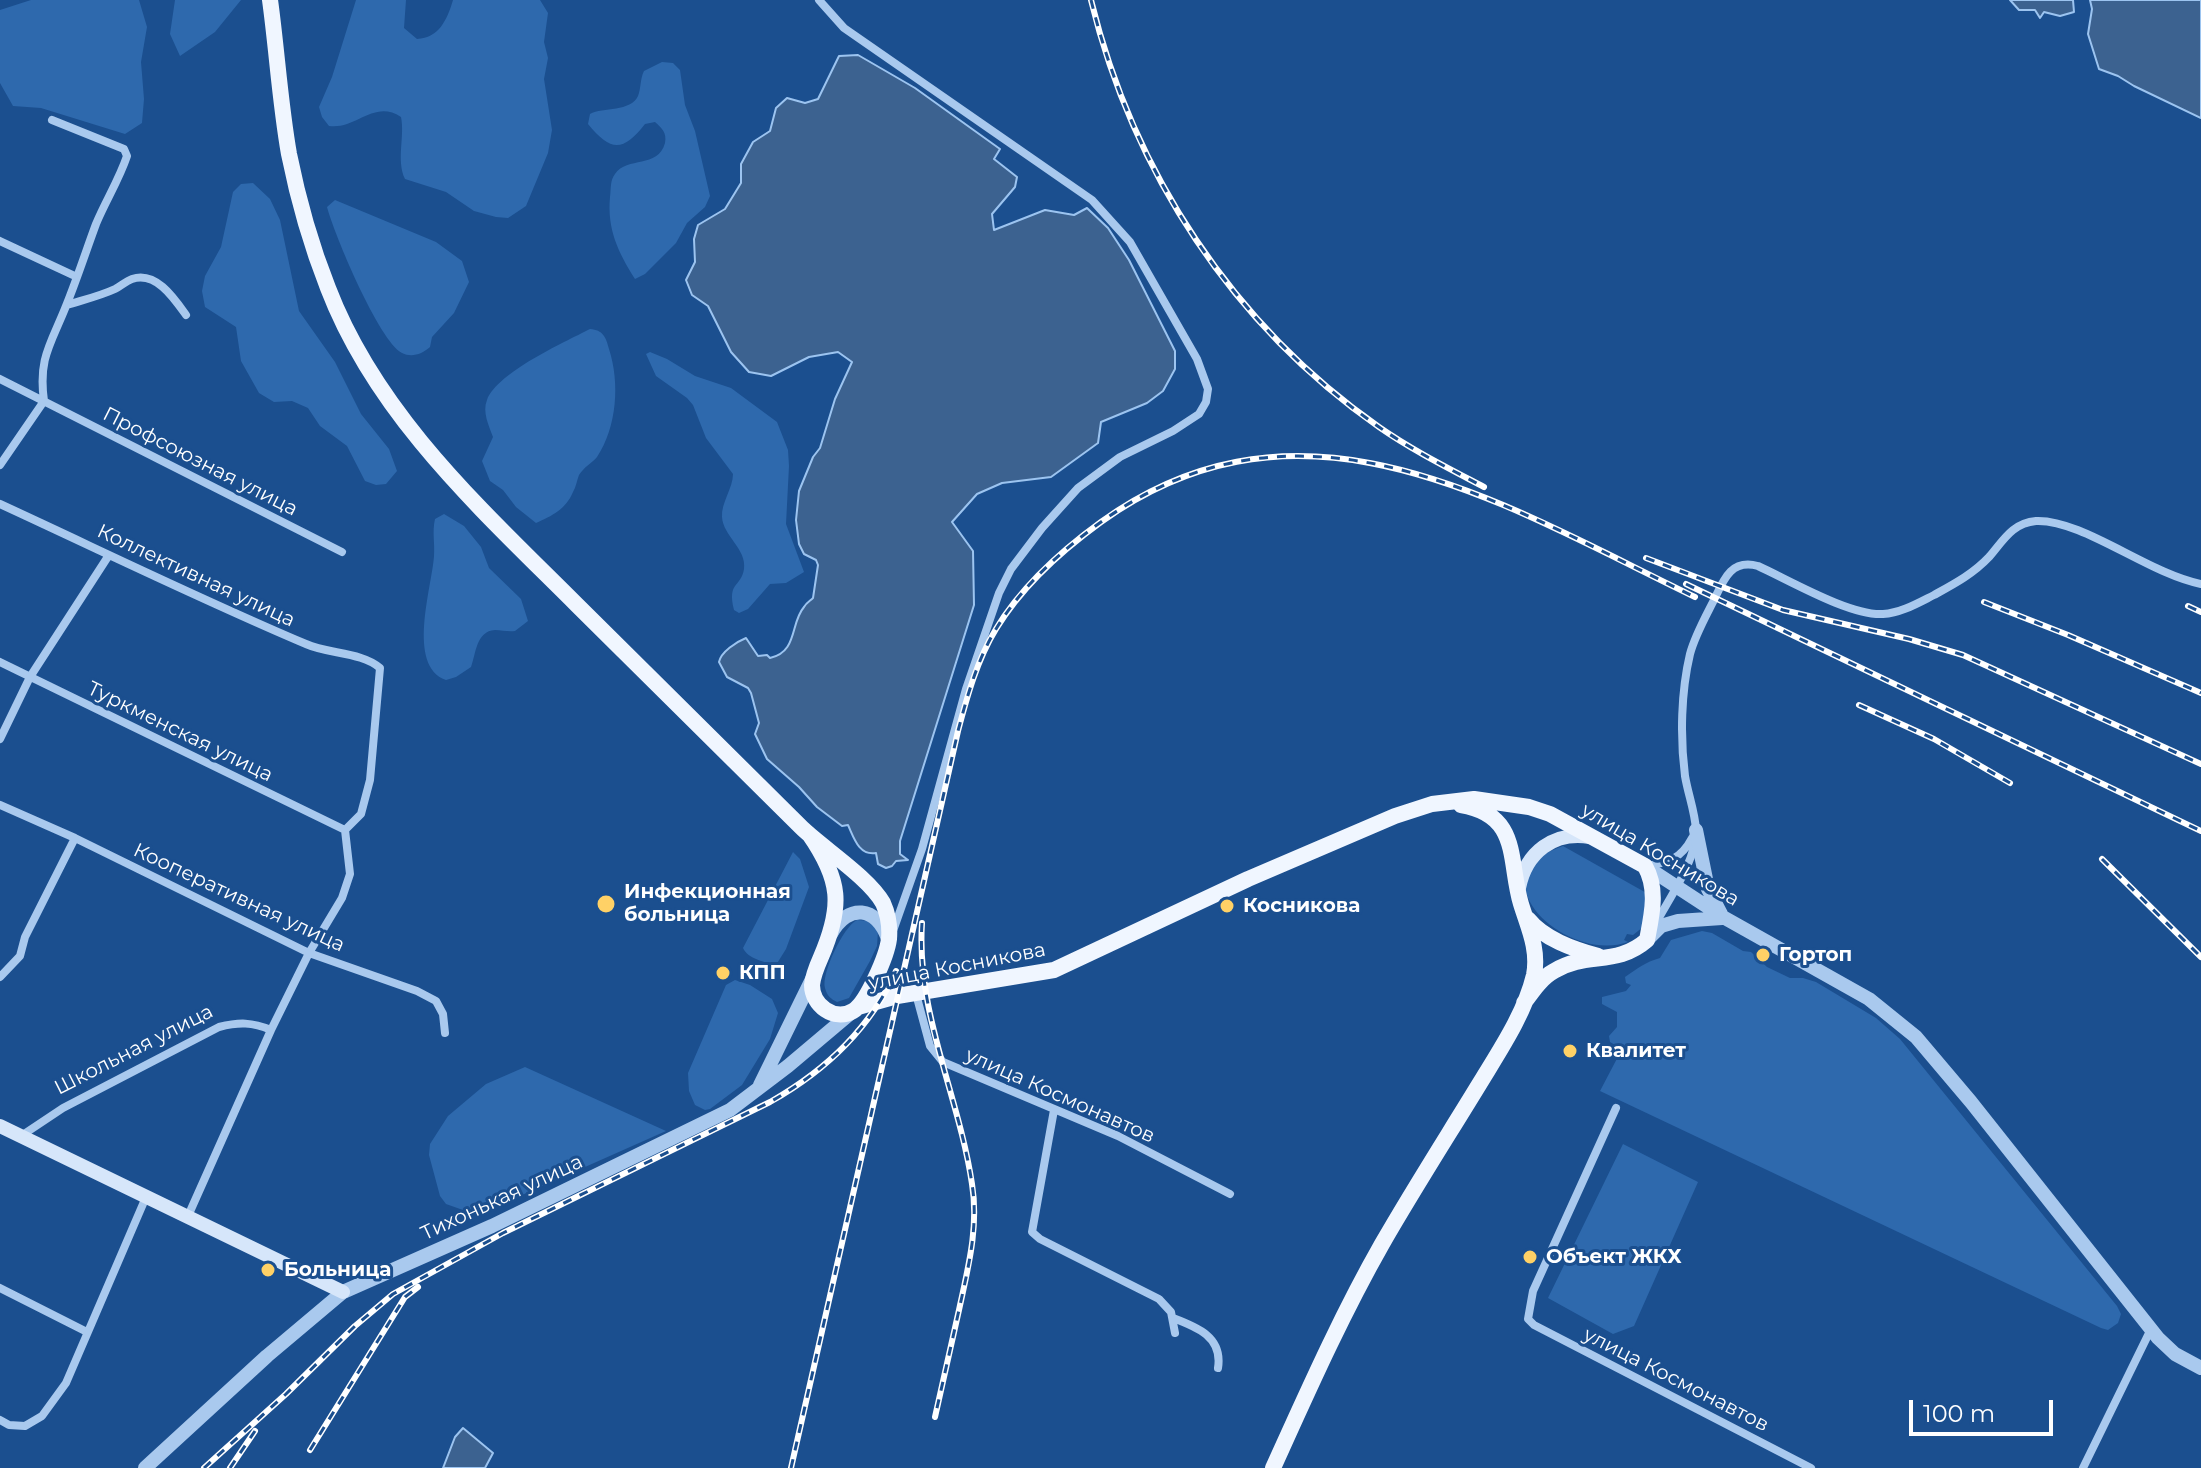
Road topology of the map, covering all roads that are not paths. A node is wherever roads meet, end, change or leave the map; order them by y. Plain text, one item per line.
1 (270, 0) edge
2 (819, 0) edge
3 (52, 120) dead end
4 (0, 241) edge
5 (77, 277) junction
6 (67, 305) junction
7 (186, 315) dead end
8 (0, 379) edge
9 (44, 401) junction
10 (0, 465) edge
11 (0, 504) edge
12 (342, 552) dead end
13 (109, 555) junction
14 (2201, 584) edge
15 (0, 662) edge
16 (30, 677) junction
17 (0, 739) edge
18 (1432, 804) junction
19 (0, 805) edge
20 (345, 830) junction
21 (1696, 830) junction
22 (809, 834) junction
23 (75, 838) junction
24 (1595, 838) junction
25 (1645, 866) junction
26 (1675, 886) junction
27 (1518, 891) junction
28 (1524, 914) junction
29 (1723, 917) junction
30 (831, 934) junction
31 (1647, 940) junction
32 (889, 943) junction
33 (309, 953) junction
34 (1603, 958) junction
35 (814, 974) junction
36 (0, 977) edge
37 (916, 994) junction
38 (1524, 1003) junction
39 (855, 1009) junction
40 (271, 1030) junction
41 (445, 1033) dead end
42 (757, 1091) junction
43 (1616, 1108) dead end
44 (1054, 1110) junction
45 (0, 1126) edge
46 (21, 1136) junction
47 (1230, 1194) dead end
48 (146, 1197) junction
49 (188, 1216) junction
50 (0, 1288) edge
51 (343, 1292) junction
52 (1173, 1318) junction
53 (2151, 1329) junction
54 (87, 1332) junction
55 (1175, 1333) dead end
56 (1218, 1368) dead end
57 (2201, 1368) edge
58 (0, 1420) edge
59 (145, 1468) edge
60 (1273, 1468) edge
61 (1811, 1468) edge
62 (2083, 1468) edge

1 - 22 main road
2 - 32 street
3 - 5 street
4 - 5 street
5 - 6 street
6 - 7 street
6 - 9 street
8 - 9 street, Профсоюзная улица
9 - 10 street
9 - 12 street, Профсоюзная улица
11 - 13 street, Коллективная улица
13 - 16 street
13 - 20 street, Коллективная улица
14 - 21 street
15 - 16 street, Туркменская улица
16 - 17 street
16 - 20 street, Туркменская улица
18 - 24 main road, улица Косникова
18 - 27 main road
18 - 37 main road, улица Косникова
19 - 23 street, Кооперативная улица
20 - 33 street
21 - 25 street
21 - 26 street
21 - 29 street
22 - 30 main road
22 - 32 main road
23 - 33 street, Кооперативная улица
23 - 36 street
24 - 25 main road, улица Косникова
24 - 27 main road
25 - 26 street, улица Косникова
25 - 31 main road
26 - 29 street, улица Косникова
26 - 31 street
27 - 28 main road
28 - 34 main road
28 - 38 main road
29 - 31 street
29 - 53 street, улица Косникова
30 - 32 street
30 - 35 main road
31 - 34 main road
32 - 39 main road
33 - 40 street
33 - 41 street, Кооперативная улица
34 - 38 main road
35 - 39 main road
35 - 42 street
37 - 39 main road, улица Косникова
37 - 44 street, улица Космонавтов
38 - 60 main road
39 - 42 street, Тихонькая улица
40 - 46 street, Школьная улица
40 - 49 street
42 - 51 street, Тихонькая улица
43 - 61 street, улица Космонавтов
44 - 47 street, улица Космонавтов
44 - 52 street
45 - 46 main road
46 - 48 main road
48 - 49 main road
48 - 54 street
49 - 51 main road
50 - 54 street
51 - 59 street, Тихонькая улица
52 - 55 street
52 - 56 street
53 - 57 street, улица Косникова
53 - 62 street
54 - 58 street

